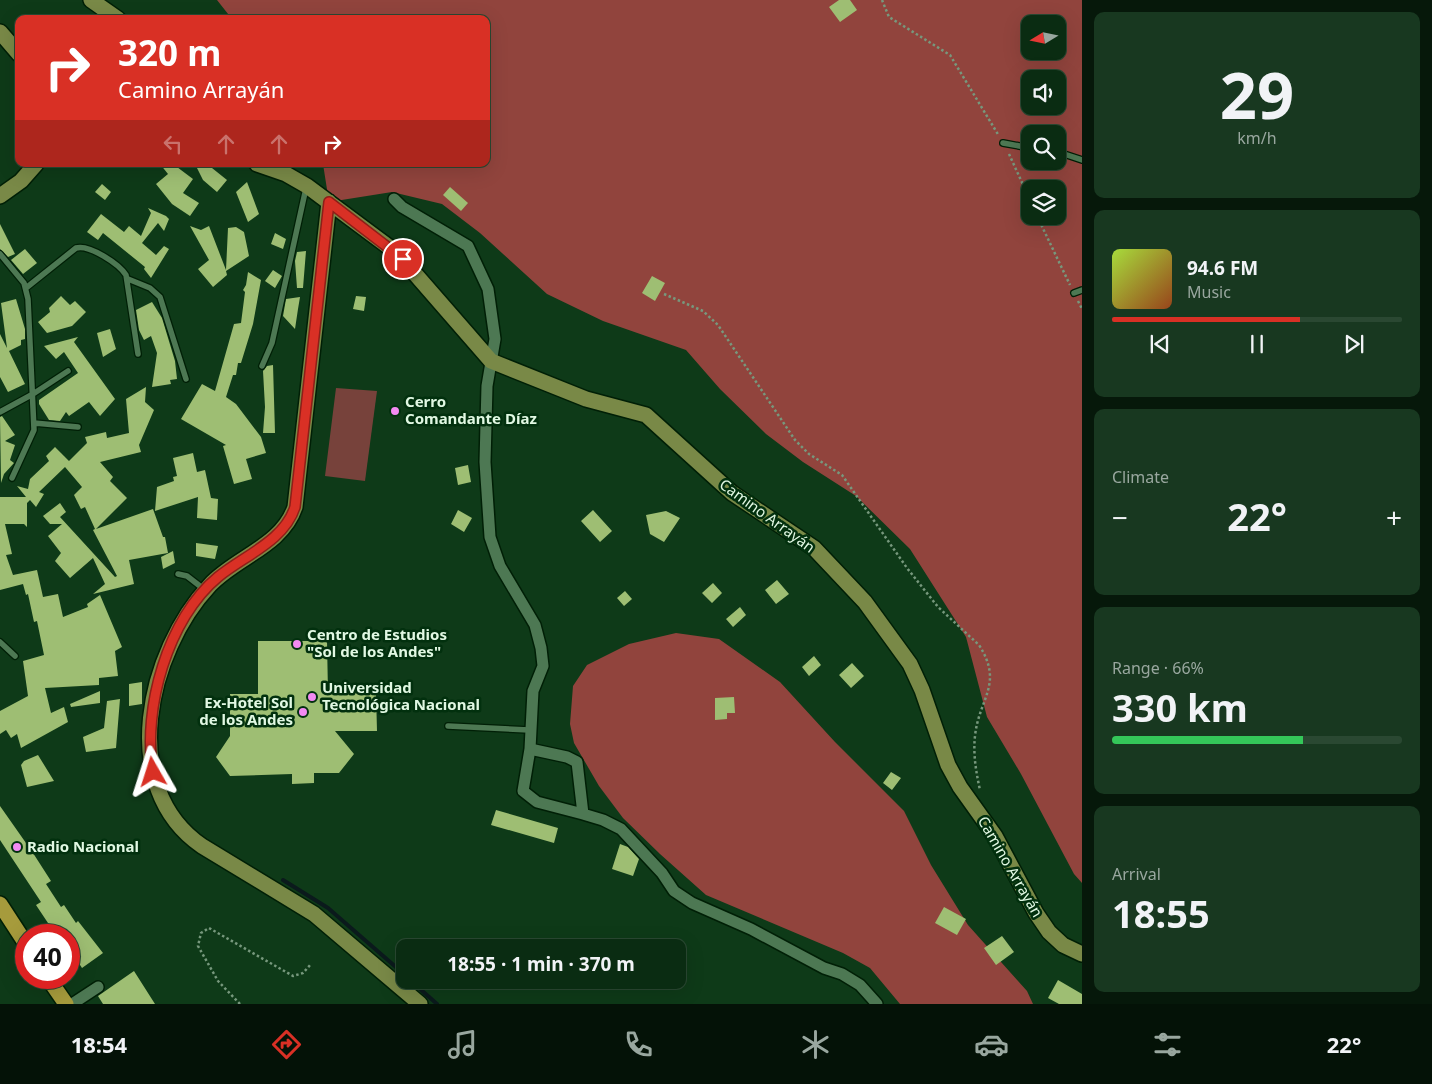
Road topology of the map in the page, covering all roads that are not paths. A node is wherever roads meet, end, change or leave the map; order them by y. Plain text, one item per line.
1 (91, 0) edge
2 (112, 15) edge
3 (0, 32) edge
4 (15, 49) edge
5 (1003, 143) road end
6 (1021, 146) edge
7 (1066, 155) edge
8 (1082, 160) edge
9 (33, 167) edge
10 (266, 167) edge
11 (307, 186) junction
12 (0, 196) edge
13 (394, 199) dead end
14 (329, 202) junction
15 (0, 254) edge
16 (128, 279) junction
17 (26, 288) junction
18 (1082, 290) edge
19 (1074, 293) road end
20 (138, 354) dead end
21 (491, 361) junction
22 (262, 366) dead end
23 (68, 371) dead end
24 (186, 379) dead end
25 (33, 394) junction
26 (0, 412) edge
27 (34, 424) junction
28 (78, 427) dead end
29 (12, 478) dead end
30 (178, 574) dead end
31 (205, 590) junction
32 (0, 642) edge
33 (15, 656) dead end
34 (448, 726) dead end
35 (529, 730) junction
36 (530, 749) junction
37 (583, 814) junction
38 (0, 904) edge
39 (15, 927) edge
40 (1082, 954) edge
41 (98, 987) dead end
42 (56, 989) edge
43 (66, 1004) edge
44 (72, 1004) edge
45 (420, 1004) edge
46 (877, 1004) edge

1 - 2 street
3 - 4 street
5 - 6 lane
7 - 8 lane
9 - 12 street
10 - 11 street, Camino Arrayán
11 - 14 street, Camino Arrayán
11 - 22 lane
13 - 21 street
14 - 21 street, Camino Arrayán
14 - 31 street
15 - 17 lane
16 - 17 lane
16 - 20 lane
16 - 24 lane
17 - 25 lane
18 - 19 lane
21 - 35 street
21 - 40 street, Camino Arrayán
23 - 25 lane
25 - 26 lane
25 - 27 lane
27 - 28 lane
27 - 29 lane
30 - 31 lane
31 - 45 street
32 - 33 lane
34 - 35 lane
35 - 36 street
36 - 37 street
36 - 37 street
37 - 46 street
38 - 39 main road
41 - 44 street
42 - 43 main road

